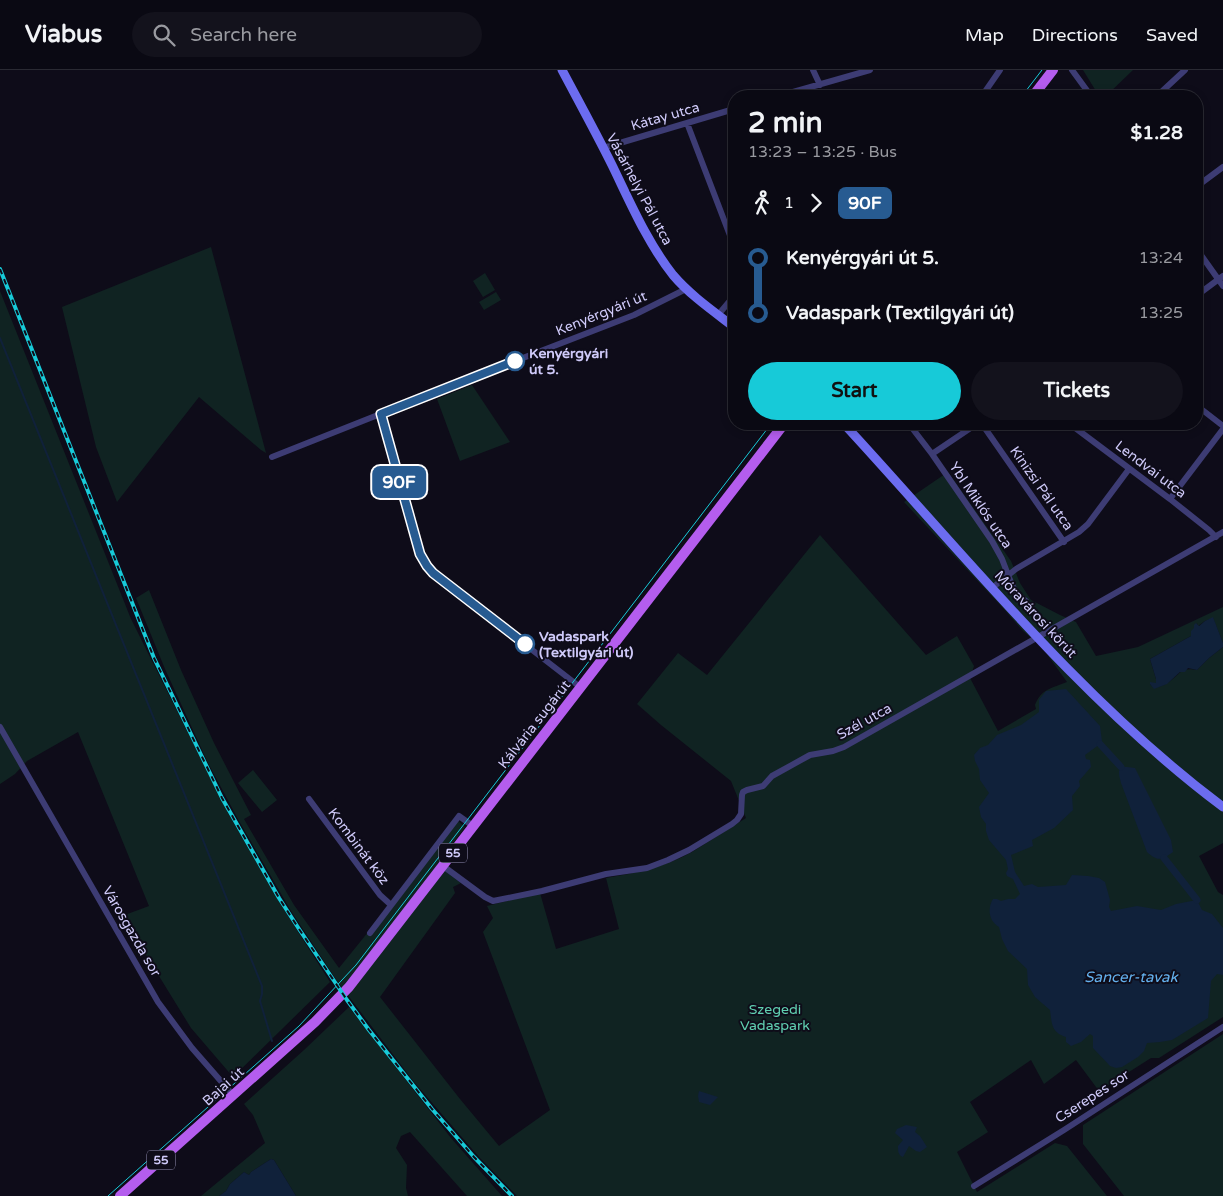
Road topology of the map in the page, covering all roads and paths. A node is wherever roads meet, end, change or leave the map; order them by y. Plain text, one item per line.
1 (562, 70) edge
2 (813, 70) edge
3 (870, 70) edge
4 (1000, 70) edge
5 (1053, 70) edge
6 (1072, 70) edge
7 (1185, 70) edge
8 (820, 84) junction
9 (800, 90) edge
10 (986, 90) edge
11 (1038, 90) edge
12 (1087, 90) edge
13 (1164, 90) edge
14 (728, 111) edge
15 (687, 123) junction
16 (603, 148) junction
17 (1223, 167) edge
18 (1203, 182) edge
19 (728, 230) edge
20 (1203, 256) edge
21 (1221, 278) edge
22 (1223, 286) edge
23 (686, 288) junction
24 (1203, 291) edge
25 (728, 303) edge
26 (718, 315) junction
27 (728, 322) edge
28 (1203, 411) edge
29 (381, 414) junction
30 (1223, 427) edge
31 (780, 430) edge
32 (782, 430) edge
33 (850, 430) edge
34 (914, 430) edge
35 (968, 430) edge
36 (987, 430) edge
37 (1078, 430) edge
38 (776, 435) junction
39 (932, 454) junction
40 (272, 458) dead end
41 (1129, 468) junction
42 (1170, 499) junction
43 (1223, 532) edge
44 (1216, 537) junction
45 (1064, 542) junction
46 (1009, 574) junction
47 (992, 588) junction
48 (1026, 601) dead end
49 (1038, 637) junction
50 (580, 686) junction
51 (0, 727) edge
52 (309, 799) dead end
53 (1223, 807) edge
54 (473, 826) junction
55 (443, 866) junction
56 (391, 905) junction
57 (370, 933) dead end
58 (343, 994) joint
59 (1223, 1027) edge
60 (233, 1095) junction
61 (974, 1186) dead end
62 (120, 1196) edge

1 - 16 main road, Vásárhelyi Pál utca
2 - 8 street
3 - 8 street
4 - 10 street
5 - 11 main road
6 - 12 street
7 - 13 street
8 - 9 street
14 - 15 street, Kátay utca
15 - 16 street, Kátay utca
15 - 19 street
16 - 23 main road, Vásárhelyi Pál utca
17 - 18 street
20 - 21 street
21 - 22 street
21 - 24 street
23 - 26 main road, Vásárhelyi Pál utca
23 - 29 street, Kenyérgyári út
25 - 26 street
26 - 27 main road, Vásárhelyi Pál utca
28 - 30 street
29 - 40 street, Kenyérgyári út
29 - 50 street
30 - 42 street
31 - 38 main road, Kálvária sugárút / 55
32 - 38 main road
33 - 47 main road, Móravárosi körút
34 - 39 street, Ybl Miklós utca
35 - 39 street
36 - 45 street, Kinizsi Pál utca
37 - 41 street, Lendvai utca
38 - 50 main road, Kálvária sugárút / 55
39 - 46 street, Ybl Miklós utca
41 - 42 street, Lendvai utca
41 - 45 street
42 - 44 street, Lendvai utca
43 - 44 street, Szél utca
44 - 49 street, Szél utca
45 - 46 street
46 - 47 street
46 - 48 street, Ybl Miklós utca
47 - 49 main road, Móravárosi körút
49 - 53 main road, Móravárosi körút
49 - 55 street, Szél utca
50 - 54 main road, Kálvária sugárút / 55
51 - 60 street, Városgazda sor
52 - 56 street, Kombinát köz
54 - 55 main road, Kálvária sugárút / 55
54 - 56 street
55 - 58 main road, Kálvária sugárút / 55
56 - 57 street
58 - 60 main road, Bajai út / 55
59 - 61 street, Cserepes sor
60 - 62 main road, Bajai út / 55

